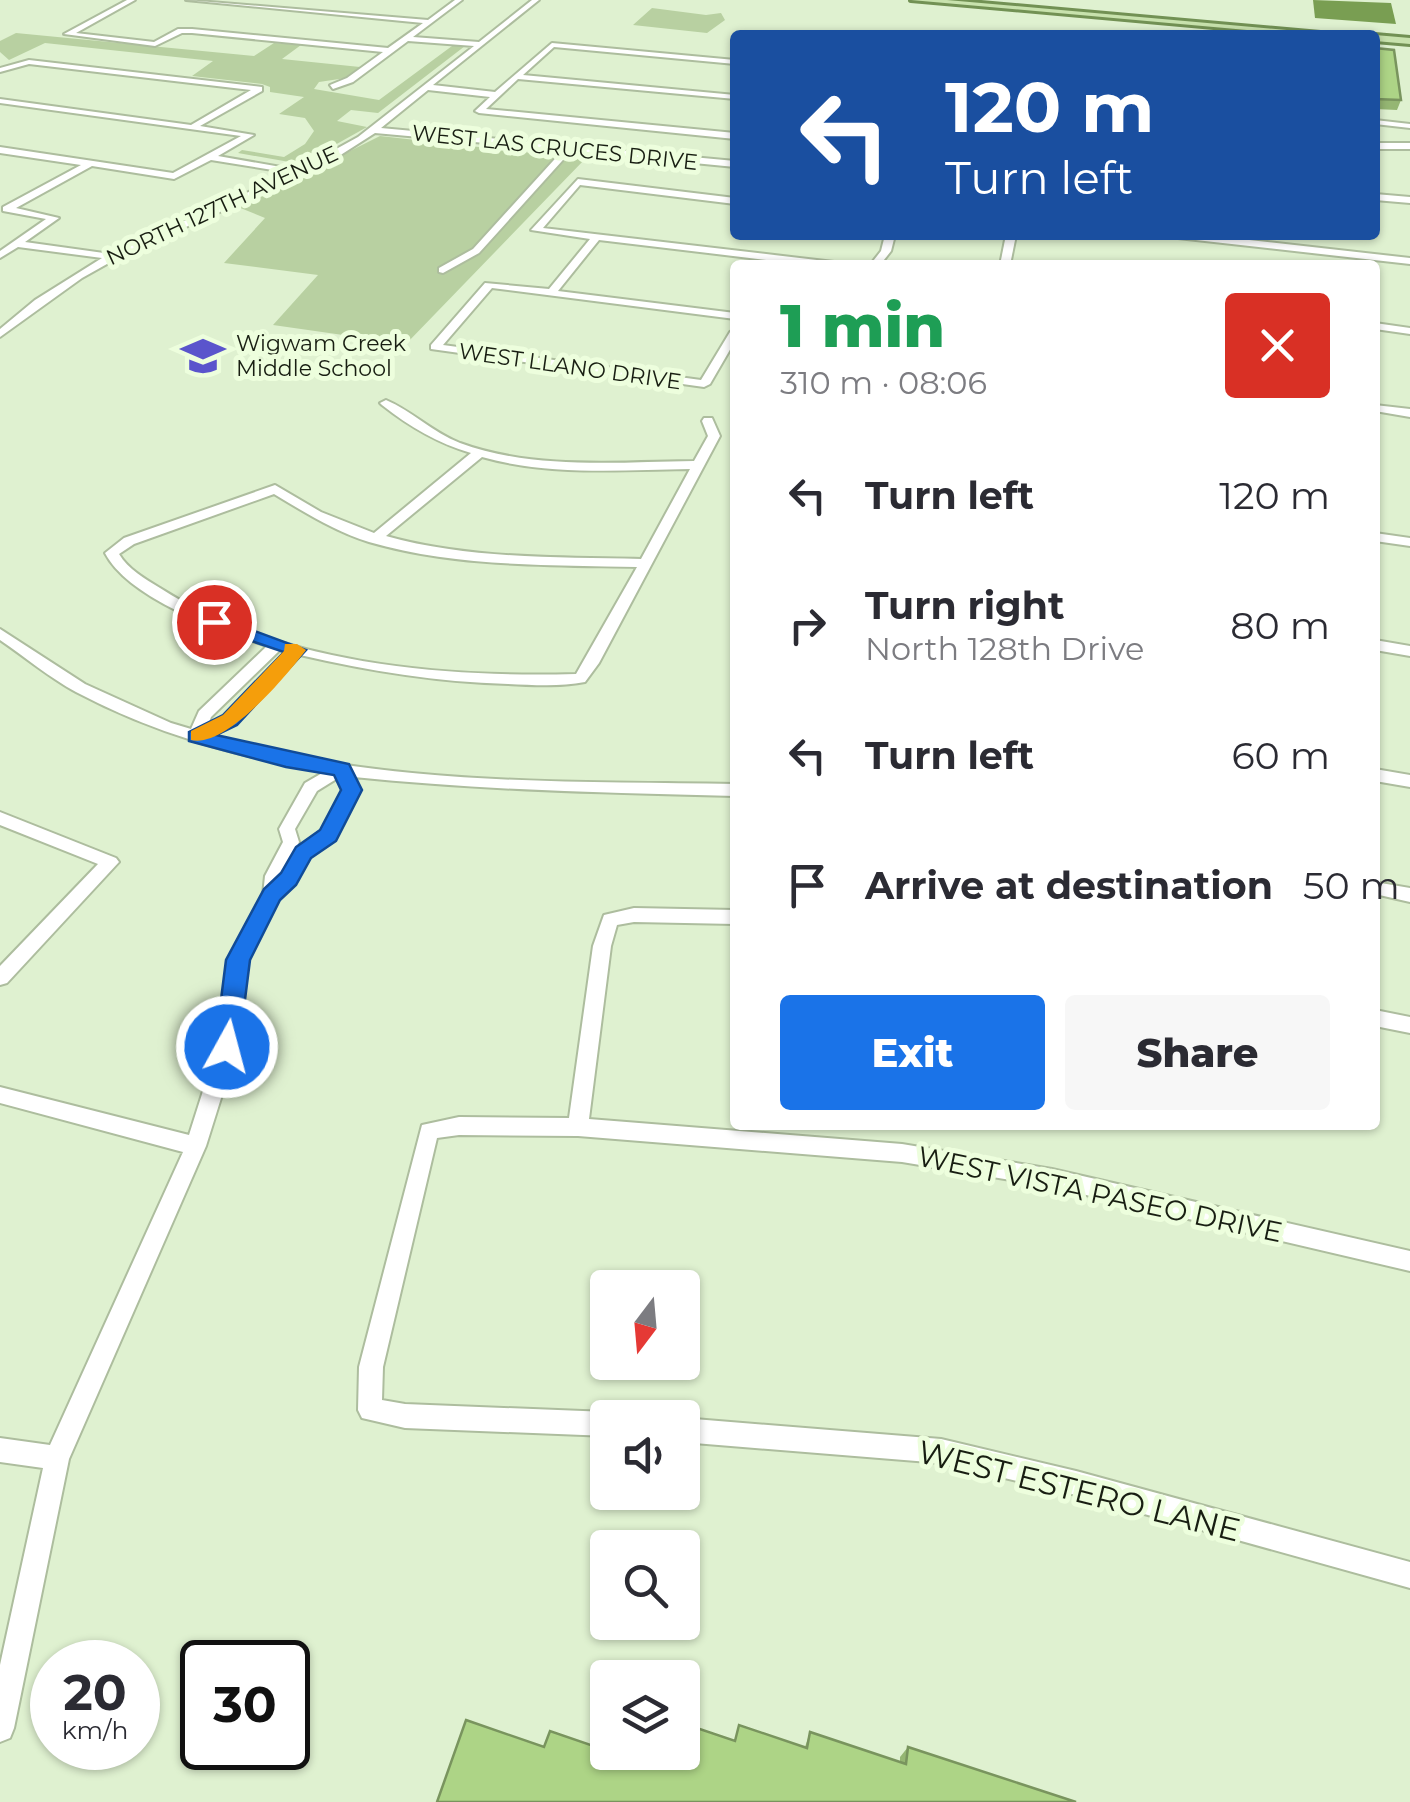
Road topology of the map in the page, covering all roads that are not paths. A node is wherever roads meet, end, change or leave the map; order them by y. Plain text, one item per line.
1 (132, 0) edge
2 (189, 0) edge
3 (344, 0) edge
4 (459, 0) edge
5 (536, 0) edge
6 (914, 0) edge
7 (959, 2) edge
8 (323, 13) junction
9 (430, 22) junction
10 (1281, 30) edge
11 (410, 37) junction
12 (1380, 38) edge
13 (1410, 41) edge
14 (482, 44) junction
15 (390, 51) junction
16 (730, 62) edge
17 (0, 70) edge
18 (516, 77) junction
19 (334, 87) dead end
20 (426, 87) junction
21 (496, 95) junction
22 (730, 97) edge
23 (0, 101) edge
24 (1380, 123) edge
25 (194, 125) junction
26 (1410, 126) edge
27 (374, 130) junction
28 (730, 136) edge
29 (1380, 146) edge
30 (1410, 146) edge
31 (0, 150) edge
32 (568, 150) junction
33 (216, 155) junction
34 (94, 162) junction
35 (730, 164) edge
36 (301, 172) junction
37 (1380, 197) edge
38 (730, 200) edge
39 (1410, 200) edge
40 (4, 208) edge
41 (597, 237) junction
42 (1223, 240) edge
43 (21, 241) junction
44 (0, 255) edge
45 (108, 256) junction
46 (792, 260) edge
47 (1410, 261) edge
48 (443, 270) dead end
49 (552, 293) junction
50 (730, 315) edge
51 (1380, 327) edge
52 (1410, 330) edge
53 (0, 334) edge
54 (730, 340) edge
55 (386, 403) dead end
56 (1380, 409) edge
57 (1410, 412) edge
58 (708, 421) dead end
59 (478, 454) junction
60 (697, 465) junction
61 (1380, 537) edge
62 (374, 538) junction
63 (1410, 542) edge
64 (644, 563) junction
65 (0, 633) edge
66 (277, 645) junction
67 (1380, 646) edge
68 (297, 650) junction
69 (1410, 650) edge
70 (196, 736) junction
71 (342, 769) junction
72 (1380, 776) edge
73 (1410, 781) edge
74 (730, 790) edge
75 (0, 818) edge
76 (1380, 889) edge
77 (272, 895) junction
78 (1410, 895) edge
79 (730, 916) edge
80 (0, 978) edge
81 (1380, 1019) edge
82 (1410, 1025) edge
83 (0, 1095) edge
84 (578, 1128) junction
85 (196, 1146) junction
86 (1410, 1261) edge
87 (590, 1423) edge
88 (700, 1431) edge
89 (0, 1450) edge
90 (57, 1458) junction
91 (1410, 1575) edge
92 (0, 1728) edge

1 - 15 street
2 - 8 street
3 - 8 street
4 - 9 street
5 - 14 street, NORTH 127TH AVENUE
6 - 7 main road
7 - 10 main road
8 - 9 street
9 - 11 street
11 - 14 street
11 - 15 street
12 - 13 main road
14 - 20 street, NORTH 127TH AVENUE
15 - 19 street
16 - 18 street
17 - 25 street
18 - 21 street
18 - 22 street
20 - 21 street
20 - 27 street, NORTH 127TH AVENUE
21 - 28 street
23 - 25 street
24 - 26 street
25 - 33 street
27 - 32 street, WEST LAS CRUCES DRIVE
27 - 36 street, NORTH 127TH AVENUE
29 - 30 street
31 - 34 street
32 - 35 street, WEST LAS CRUCES DRIVE
32 - 48 street
33 - 34 street
33 - 36 street
34 - 40 street
36 - 45 street, NORTH 127TH AVENUE
37 - 39 street
38 - 41 street
40 - 43 street
41 - 46 street
41 - 49 street
42 - 47 street
43 - 44 street
43 - 45 street
45 - 53 street, NORTH 127TH AVENUE
49 - 50 street
49 - 54 street, WEST LLANO DRIVE
51 - 52 street
55 - 59 street
56 - 57 street
58 - 60 street
59 - 60 street
59 - 62 street
60 - 64 street
61 - 63 street
62 - 64 street
62 - 66 street
64 - 68 street
65 - 70 street
66 - 68 street
66 - 70 street
67 - 69 street
68 - 70 street
70 - 71 street
71 - 74 street
71 - 77 street
71 - 77 street
72 - 73 street
75 - 80 street
76 - 78 street
77 - 85 street
79 - 84 street
81 - 82 street
83 - 85 street
84 - 86 street, WEST VISTA PASEO DRIVE
84 - 87 street, WEST VISTA PASEO DRIVE
85 - 90 street
88 - 91 street, WEST ESTERO LANE
89 - 90 street
90 - 92 street

